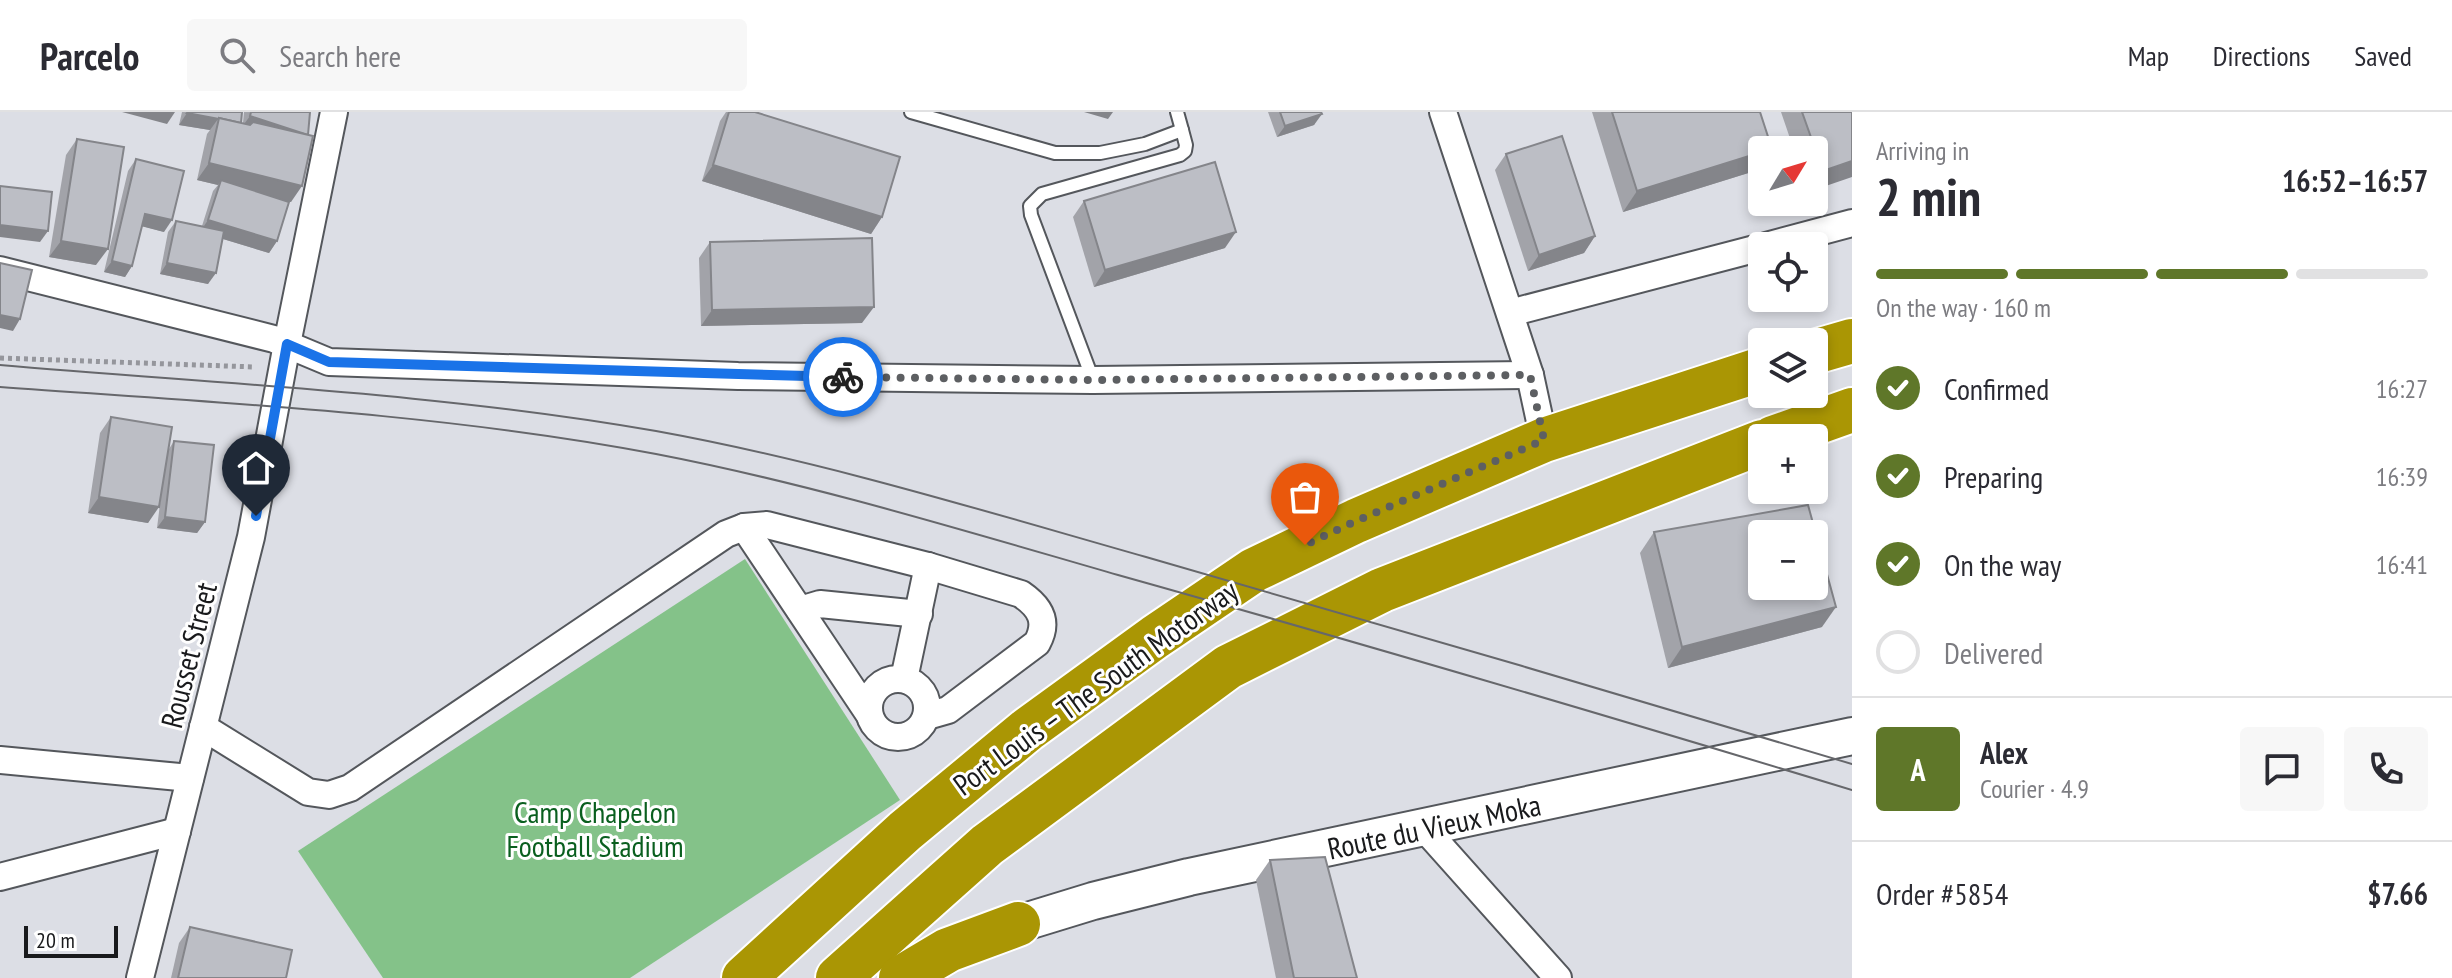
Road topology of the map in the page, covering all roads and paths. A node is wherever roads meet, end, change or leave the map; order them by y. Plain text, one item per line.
1 (334, 112) edge
2 (911, 112) edge
3 (1177, 112) edge
4 (1443, 112) edge
5 (1182, 130) junction
6 (1852, 223) edge
7 (1818, 232) edge
8 (1748, 250) edge
9 (0, 270) edge
10 (1510, 313) junction
11 (1852, 341) edge
12 (287, 344) junction
13 (1828, 348) edge
14 (0, 358) edge
15 (257, 367) dead end
16 (1748, 374) edge
17 (1530, 375) junction
18 (1093, 380) junction
19 (1852, 410) edge
20 (1812, 424) edge
21 (1544, 440) junction
22 (1748, 447) edge
23 (744, 527) junction
24 (928, 566) junction
25 (800, 610) junction
26 (919, 614) junction
27 (904, 679) junction
28 (869, 714) junction
29 (927, 716) junction
30 (203, 727) junction
31 (1852, 736) edge
32 (0, 760) edge
33 (190, 778) junction
34 (1424, 828) junction
35 (177, 831) junction
36 (0, 877) edge
37 (1018, 924) junction
38 (140, 978) edge
39 (744, 978) edge
40 (838, 978) edge
41 (901, 978) edge
42 (943, 978) edge
43 (1558, 978) edge

1 - 12 street, Rousset Street
2 - 5 lane
3 - 5 lane
4 - 10 street
5 - 18 lane
6 - 7 street
8 - 10 street
9 - 12 street
10 - 17 street
11 - 13 highway
12 - 18 street
12 - 30 street, Rousset Street
14 - 15 path
16 - 21 highway, Port Louis – The South Motorway
17 - 18 street
17 - 21 street
19 - 20 highway
21 - 39 highway, Port Louis – The South Motorway
22 - 40 highway, Port Louis – The South Motorway
23 - 24 street
23 - 25 street
23 - 30 street
24 - 26 street
24 - 29 street
25 - 26 street
25 - 28 street
26 - 27 street
27 - 28 street
27 - 29 street
28 - 29 street
30 - 33 street, Rousset Street
31 - 34 main road, Route du Vieux Moka
32 - 33 street
33 - 35 street, Rousset Street
34 - 37 main road, Route du Vieux Moka
34 - 43 street
35 - 36 street
35 - 38 street, Rousset Street
37 - 41 highway
37 - 42 street

